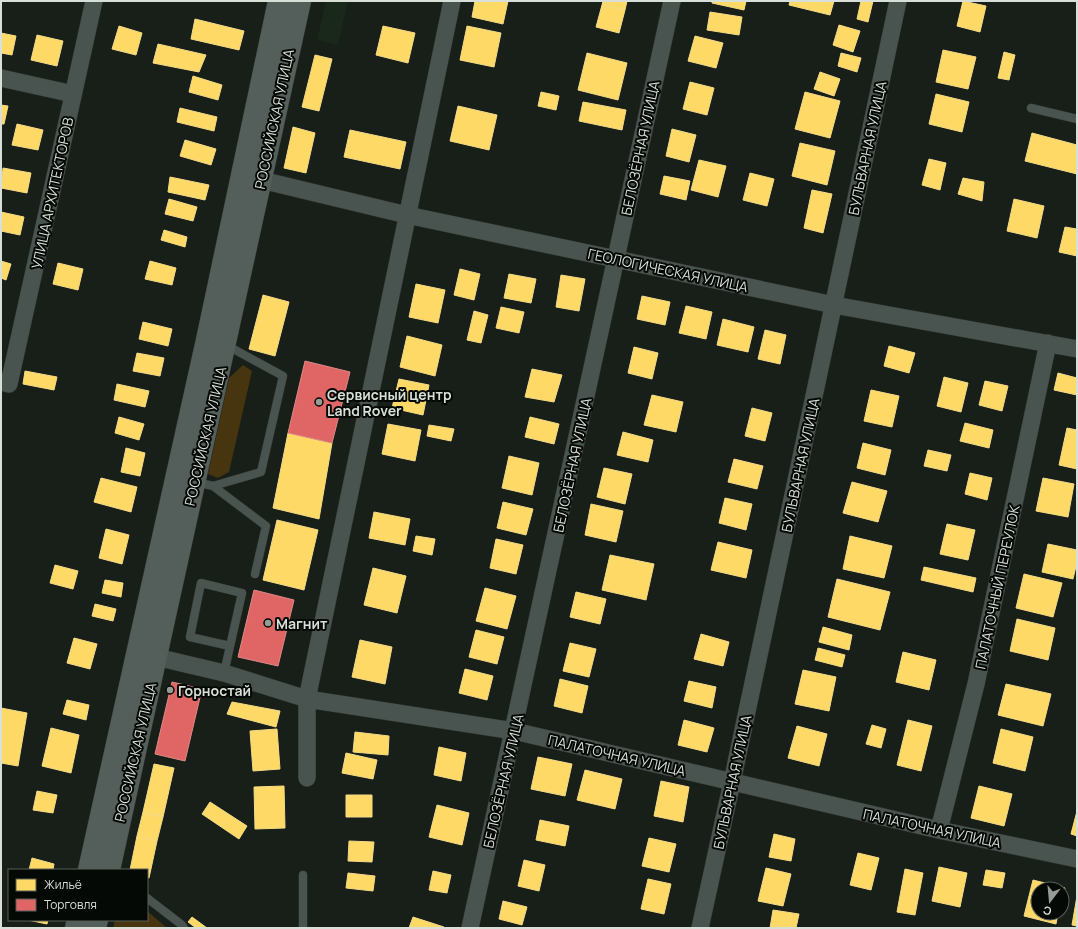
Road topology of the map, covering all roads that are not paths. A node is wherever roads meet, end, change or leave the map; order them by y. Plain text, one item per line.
1 (94, 1) edge
2 (279, 1) edge
3 (300, 1) edge
4 (452, 1) edge
5 (672, 1) edge
6 (898, 1) edge
7 (1, 78) edge
8 (74, 94) junction
9 (1031, 108) dead end
10 (1077, 119) edge
11 (261, 180) junction
12 (407, 215) junction
13 (616, 259) junction
14 (834, 305) junction
15 (1048, 343) junction
16 (226, 345) junction
17 (1077, 349) edge
18 (5, 383) edge
19 (204, 484) junction
20 (255, 574) dead end
21 (230, 646) junction
22 (146, 655) junction
23 (224, 673) junction
24 (307, 699) junction
25 (514, 731) junction
26 (307, 778) dead end
27 (732, 782) junction
28 (938, 830) junction
29 (1077, 859) edge
30 (89, 869) edge
31 (108, 869) edge
32 (303, 875) dead end
33 (148, 899) edge
34 (184, 928) edge
35 (303, 928) edge
36 (470, 928) edge
37 (700, 928) edge

1 - 8 street, УЛИЦА АРХИТЕКТОРОВ
2 - 22 main road, РОССИЙСКАЯ УЛИЦА
3 - 11 main road, РОССИЙСКАЯ УЛИЦА
4 - 12 street
5 - 13 street, БЕЛОЗЁРНАЯ УЛИЦА
6 - 14 street, БУЛЬВАРНАЯ УЛИЦА
7 - 8 street
8 - 18 street, УЛИЦА АРХИТЕКТОРОВ
9 - 10 lane
11 - 12 street, ГЕОЛОГИЧЕСКАЯ УЛИЦА
11 - 16 main road, РОССИЙСКАЯ УЛИЦА
12 - 13 street, ГЕОЛОГИЧЕСКАЯ УЛИЦА
12 - 24 street
13 - 14 street, ГЕОЛОГИЧЕСКАЯ УЛИЦА
13 - 25 street, БЕЛОЗЁРНАЯ УЛИЦА
14 - 15 street, ГЕОЛОГИЧЕСКАЯ УЛИЦА
14 - 27 street, БУЛЬВАРНАЯ УЛИЦА
15 - 17 street, ГЕОЛОГИЧЕСКАЯ УЛИЦА
15 - 28 street, ПАЛАТОЧНЫЙ ПЕРЕУЛОК
16 - 19 main road, РОССИЙСКАЯ УЛИЦА
16 - 19 lane
19 - 20 lane
19 - 22 main road, РОССИЙСКАЯ УЛИЦА
21 - 21 lane
21 - 23 lane
22 - 23 street, ПАЛАТОЧНАЯ УЛИЦА
22 - 30 main road, РОССИЙСКАЯ УЛИЦА
22 - 31 main road, РОССИЙСКАЯ УЛИЦА
23 - 24 street, ПАЛАТОЧНАЯ УЛИЦА
24 - 25 street, ПАЛАТОЧНАЯ УЛИЦА
24 - 26 street
25 - 27 street, ПАЛАТОЧНАЯ УЛИЦА
25 - 36 street, БЕЛОЗЁРНАЯ УЛИЦА
27 - 28 street, ПАЛАТОЧНАЯ УЛИЦА
27 - 37 street, БУЛЬВАРНАЯ УЛИЦА
28 - 29 street, ПАЛАТОЧНАЯ УЛИЦА
32 - 35 lane
33 - 34 lane

